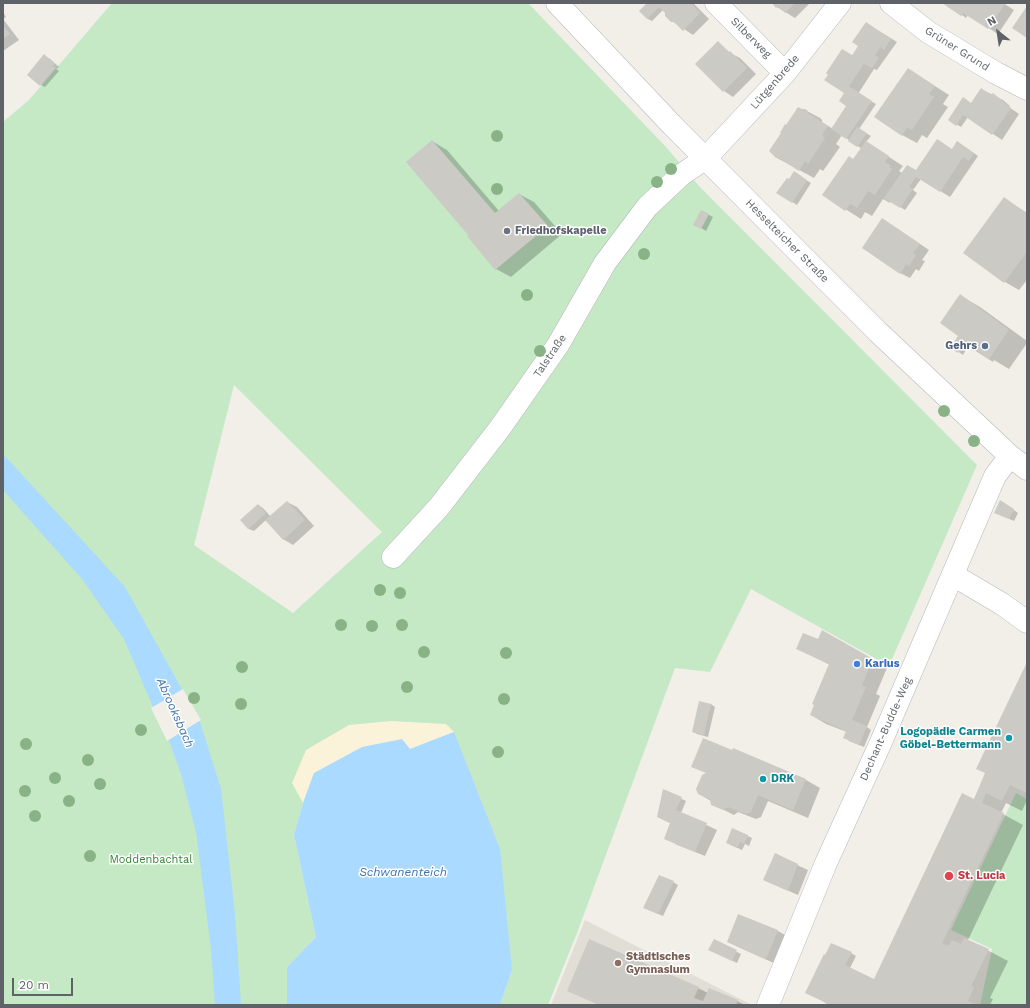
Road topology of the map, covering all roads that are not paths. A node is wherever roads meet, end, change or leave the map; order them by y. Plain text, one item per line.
1 (557, 3) edge
2 (716, 3) edge
3 (840, 3) edge
4 (891, 3) edge
5 (786, 73) junction
6 (1027, 90) edge
7 (706, 158) junction
8 (1019, 462) edge
9 (393, 557) dead end
10 (953, 575) junction
11 (1027, 622) edge
12 (768, 1005) edge

1 - 7 street, Hesselteicher Straße
2 - 5 street, Silberweg
3 - 5 street, Lütgenbrede
4 - 6 street, Grüner Grund
5 - 7 street, Lütgenbrede
7 - 8 street, Hesselteicher Straße
7 - 9 street, Talstraße
8 - 10 street, Dechant-Budde-Weg
10 - 11 street
10 - 12 street, Dechant-Budde-Weg

